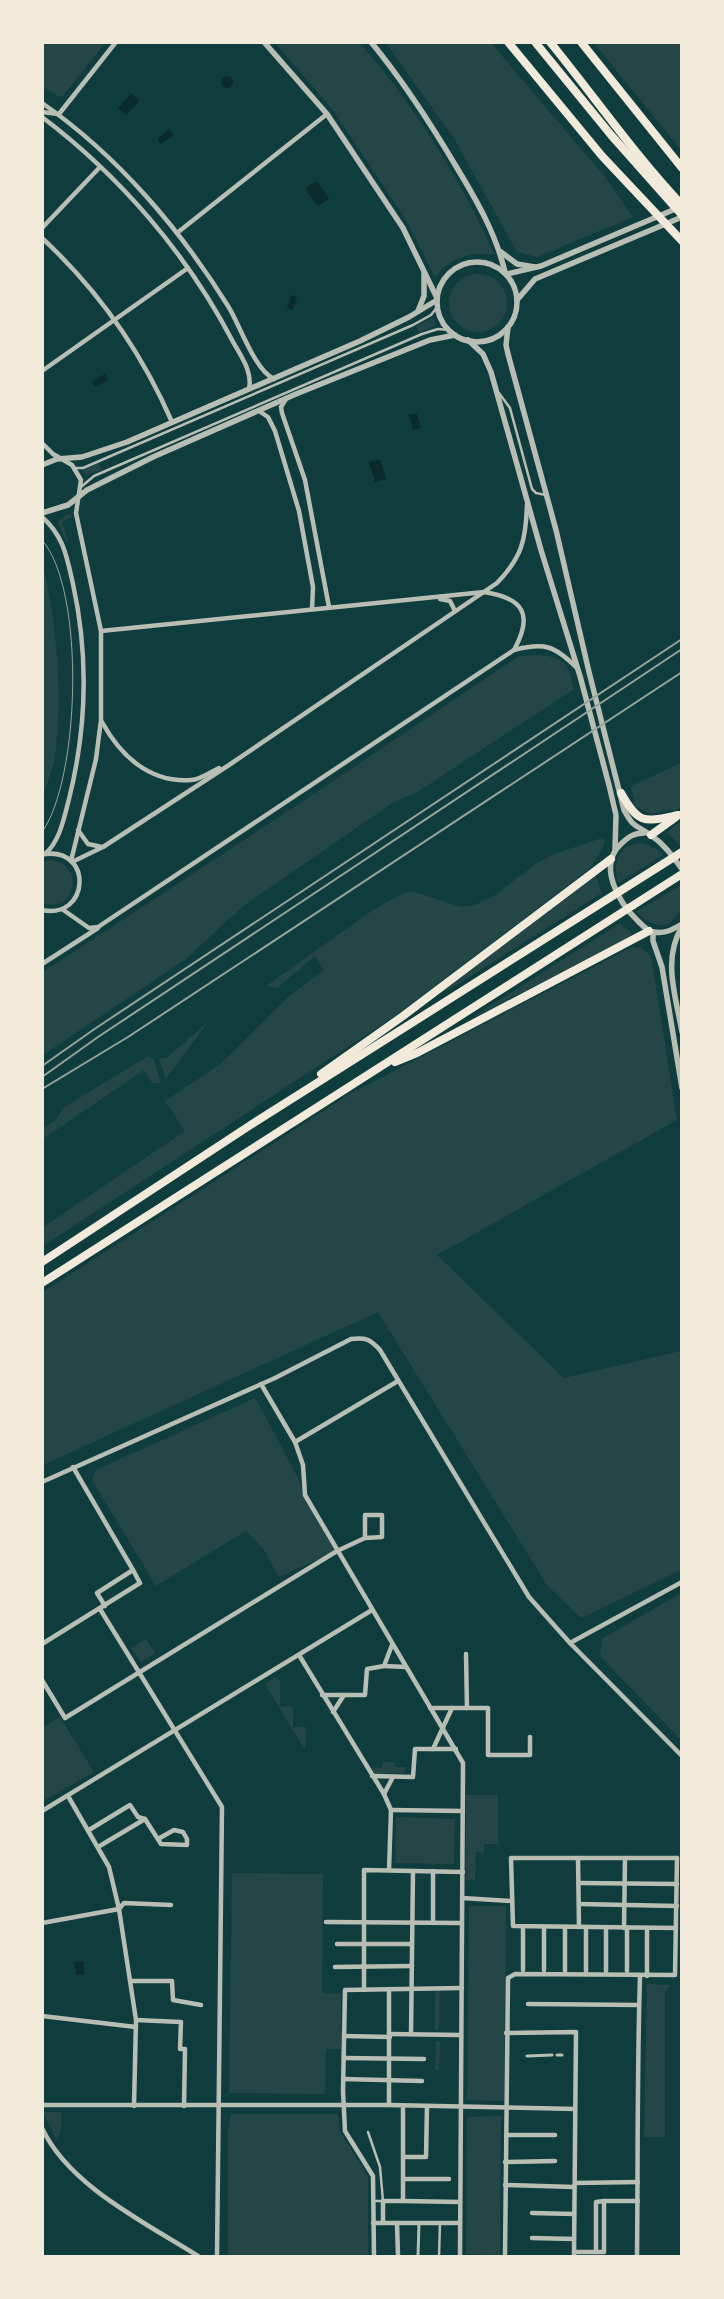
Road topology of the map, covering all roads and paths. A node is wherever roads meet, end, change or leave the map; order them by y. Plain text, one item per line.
1 (116, 42) edge
2 (264, 42) edge
3 (371, 42) edge
4 (508, 42) edge
5 (535, 42) edge
6 (550, 42) edge
7 (581, 42) edge
8 (42, 103) edge
9 (42, 112) edge
10 (59, 114) junction
11 (327, 114) junction
12 (42, 117) edge
13 (100, 167) junction
14 (682, 168) edge
15 (682, 206) edge
16 (682, 216) edge
17 (42, 228) edge
18 (178, 233) junction
19 (42, 238) edge
20 (682, 241) edge
21 (500, 250) junction
22 (537, 267) junction
23 (188, 268) junction
24 (424, 272) junction
25 (506, 273) junction
26 (517, 300) junction
27 (437, 301) junction
28 (416, 313) junction
29 (114, 320) junction
30 (508, 327) junction
31 (450, 330) junction
32 (456, 335) junction
33 (468, 340) junction
34 (42, 371) edge
35 (274, 378) junction
36 (250, 389) junction
37 (498, 392) junction
38 (286, 399) junction
39 (259, 411) junction
40 (172, 422) junction
41 (42, 443) edge
42 (63, 459) junction
43 (42, 465) edge
44 (74, 468) junction
45 (81, 487) junction
46 (527, 494) junction
47 (546, 495) junction
48 (78, 497) junction
49 (42, 513) edge
50 (42, 517) edge
51 (484, 592) junction
52 (437, 598) junction
53 (330, 607) junction
54 (312, 609) junction
55 (455, 611) junction
56 (100, 631) junction
57 (514, 650) junction
58 (578, 669) junction
59 (101, 720) junction
60 (232, 763) junction
61 (621, 793) junction
62 (680, 814) edge
63 (78, 830) junction
64 (647, 834) junction
65 (103, 846) junction
66 (615, 849) junction
67 (682, 852) edge
68 (44, 854) edge
69 (610, 859) junction
70 (72, 862) junction
71 (682, 869) edge
72 (682, 874) edge
73 (62, 909) junction
74 (44, 912) edge
75 (682, 926) edge
76 (98, 928) junction
77 (649, 930) junction
78 (42, 964) edge
79 (682, 1032) edge
80 (379, 1068) junction
81 (682, 1088) edge
82 (249, 1126) junction
83 (42, 1262) edge
84 (42, 1283) edge
85 (398, 1381) junction
86 (261, 1384) junction
87 (296, 1442) junction
88 (73, 1468) junction
89 (42, 1482) edge
90 (365, 1538) junction
91 (337, 1551) junction
92 (133, 1570) junction
93 (682, 1582) edge
94 (103, 1607) junction
95 (372, 1610) junction
96 (570, 1643) junction
97 (42, 1644) edge
98 (392, 1645) junction
99 (466, 1654) dead end
100 (299, 1655) junction
101 (384, 1666) junction
102 (406, 1667) junction
103 (138, 1672) junction
104 (42, 1680) edge
105 (322, 1695) junction
106 (344, 1695) junction
107 (430, 1708) junction
108 (452, 1708) junction
109 (467, 1708) junction
110 (332, 1712) junction
111 (444, 1730) junction
112 (174, 1731) junction
113 (530, 1737) dead end
114 (433, 1749) junction
115 (456, 1749) junction
116 (682, 1756) edge
117 (372, 1776) junction
118 (393, 1777) junction
119 (384, 1794) junction
120 (68, 1796) junction
121 (390, 1810) junction
122 (42, 1811) edge
123 (464, 1811) junction
124 (145, 1819) junction
125 (89, 1830) junction
126 (158, 1839) junction
127 (98, 1846) junction
128 (679, 1857) edge
129 (578, 1858) junction
130 (626, 1858) junction
131 (389, 1870) junction
132 (414, 1871) junction
133 (433, 1871) junction
134 (463, 1872) junction
135 (579, 1883) junction
136 (625, 1883) junction
137 (677, 1884) junction
138 (462, 1898) junction
139 (512, 1900) junction
140 (579, 1904) junction
141 (171, 1905) dead end
142 (624, 1905) junction
143 (677, 1906) junction
144 (119, 1909) junction
145 (326, 1922) dead end
146 (365, 1922) junction
147 (42, 1923) edge
148 (411, 1923) junction
149 (433, 1923) junction
150 (462, 1923) junction
151 (523, 1927) junction
152 (544, 1927) junction
153 (565, 1927) junction
154 (579, 1927) junction
155 (586, 1927) junction
156 (606, 1928) junction
157 (626, 1928) junction
158 (647, 1928) junction
159 (676, 1928) junction
160 (337, 1944) dead end
161 (365, 1944) junction
162 (411, 1944) junction
163 (364, 1966) junction
164 (412, 1966) junction
165 (335, 1967) dead end
166 (524, 1970) dead end
167 (544, 1970) dead end
168 (565, 1970) dead end
169 (586, 1971) dead end
170 (606, 1971) dead end
171 (627, 1971) dead end
172 (640, 1976) junction
173 (648, 1976) junction
174 (130, 1981) junction
175 (462, 1988) junction
176 (389, 1989) junction
177 (411, 1989) junction
178 (364, 1990) junction
179 (528, 2004) dead end
180 (201, 2005) dead end
181 (639, 2005) junction
182 (42, 2016) edge
183 (136, 2020) junction
184 (136, 2027) junction
185 (506, 2033) junction
186 (411, 2034) junction
187 (389, 2035) junction
188 (461, 2035) junction
189 (344, 2036) junction
190 (552, 2055) dead end
191 (557, 2055) dead end
192 (562, 2055) dead end
193 (527, 2056) dead end
194 (344, 2058) junction
195 (389, 2058) junction
196 (424, 2059) dead end
197 (343, 2079) junction
198 (389, 2080) junction
199 (422, 2081) dead end
200 (42, 2105) edge
201 (220, 2105) junction
202 (343, 2105) junction
203 (389, 2105) junction
204 (134, 2106) junction
205 (184, 2106) junction
206 (402, 2106) junction
207 (427, 2106) junction
208 (461, 2108) junction
209 (506, 2108) junction
210 (575, 2109) junction
211 (42, 2128) edge
212 (368, 2132) dead end
213 (506, 2135) junction
214 (555, 2135) dead end
215 (403, 2157) junction
216 (555, 2161) dead end
217 (505, 2162) junction
218 (403, 2179) junction
219 (449, 2179) dead end
220 (638, 2182) junction
221 (505, 2185) junction
222 (574, 2185) junction
223 (403, 2200) junction
224 (374, 2201) junction
225 (383, 2201) junction
226 (604, 2201) junction
227 (638, 2201) junction
228 (460, 2202) junction
229 (532, 2213) dead end
230 (574, 2214) junction
231 (374, 2223) junction
232 (383, 2223) junction
233 (397, 2223) junction
234 (419, 2223) junction
235 (440, 2223) junction
236 (460, 2223) junction
237 (532, 2238) dead end
238 (574, 2239) junction
239 (596, 2252) junction
240 (574, 2254) edge
241 (198, 2256) edge
242 (217, 2256) edge
243 (374, 2256) edge
244 (398, 2256) edge
245 (418, 2256) edge
246 (440, 2256) edge
247 (460, 2256) edge
248 (505, 2256) edge
249 (637, 2256) edge

1 - 10 street
2 - 11 street
3 - 21 street
4 - 20 highway
5 - 16 highway
6 - 15 highway
7 - 14 highway
8 - 10 street
9 - 10 street
10 - 18 street
11 - 18 street
11 - 24 street
12 - 13 street
13 - 17 street
13 - 23 street
15 - 22 street
16 - 26 street
18 - 35 street
19 - 29 street
21 - 22 street
21 - 25 street
22 - 25 street
23 - 29 street
23 - 36 street
24 - 27 street
24 - 28 street
25 - 26 street
25 - 27 street
26 - 30 street
27 - 28 street
27 - 31 street
27 - 44 lane
28 - 35 street
29 - 34 street
29 - 40 street
30 - 33 street
30 - 47 street
31 - 32 street
31 - 45 lane
32 - 33 street
32 - 38 street
33 - 37 street
35 - 36 street
36 - 40 street
37 - 46 street
37 - 47 lane
38 - 39 street
38 - 53 street
39 - 48 street
39 - 54 street
40 - 42 street
41 - 42 street
42 - 43 street
42 - 44 street
44 - 45 street
45 - 48 street
46 - 51 street
46 - 58 street
47 - 61 street
48 - 49 street
48 - 56 street
50 - 68 street
51 - 52 street
51 - 55 street
51 - 57 street
52 - 53 street
52 - 55 street
53 - 54 street
54 - 56 street
55 - 60 street
56 - 59 street
57 - 58 street
57 - 76 street
58 - 66 street
59 - 60 street
59 - 63 street
60 - 65 street
61 - 62 highway
61 - 64 street
62 - 64 highway
63 - 65 street
63 - 70 street
64 - 66 street
64 - 71 street
65 - 70 street
66 - 69 street
67 - 82 highway
68 - 70 street
69 - 77 street
69 - 82 highway
70 - 73 street
72 - 80 highway
73 - 74 street
73 - 76 street
75 - 77 street
75 - 79 street
76 - 78 street
77 - 80 highway
77 - 81 street
80 - 84 highway
82 - 83 highway
85 - 86 street
85 - 87 street
85 - 96 street
86 - 87 street
86 - 88 street
87 - 91 street
88 - 89 street
88 - 92 street
90 - 90 street
90 - 91 street
91 - 95 street
91 - 103 street
92 - 94 street
92 - 94 street
93 - 96 street
94 - 97 street
94 - 103 street
95 - 98 street
95 - 100 street
96 - 116 street
98 - 101 street
98 - 102 street
99 - 109 street
100 - 105 street
100 - 112 street
101 - 102 street
101 - 106 street
102 - 107 street
103 - 104 street
103 - 112 street
105 - 106 street
105 - 110 street
106 - 110 street
107 - 108 street
107 - 111 street
108 - 109 street
108 - 111 street
109 - 113 street
110 - 117 street
111 - 114 street
111 - 115 street
112 - 120 street
112 - 201 street
114 - 115 street
114 - 118 street
115 - 123 street
117 - 118 street
117 - 119 street
118 - 119 street
119 - 121 street
120 - 122 street
120 - 125 street
121 - 123 street
121 - 131 street
123 - 134 street
124 - 125 street
124 - 126 street
124 - 127 street
125 - 127 street
126 - 126 street
127 - 144 street
128 - 130 street
128 - 137 street
129 - 130 street
129 - 135 street
129 - 139 street
130 - 136 street
131 - 132 street
131 - 146 street
132 - 133 street
132 - 148 street
133 - 134 street
133 - 149 street
134 - 138 street
135 - 136 street
135 - 140 street
136 - 137 street
136 - 142 street
137 - 143 street
138 - 139 street
138 - 150 street
139 - 151 street
140 - 142 street
140 - 154 street
141 - 144 street
142 - 143 street
142 - 157 street
143 - 159 street
144 - 147 street
144 - 174 street
145 - 146 street
146 - 148 street
146 - 161 street
148 - 149 street
148 - 162 street
149 - 150 street
150 - 175 street
151 - 152 street
151 - 166 street
152 - 153 street
152 - 167 street
153 - 154 street
153 - 168 street
154 - 155 street
155 - 156 street
155 - 169 street
156 - 157 street
156 - 170 street
157 - 158 street
157 - 171 street
158 - 159 street
158 - 173 street
159 - 173 street
160 - 161 street
161 - 162 street
161 - 163 street
162 - 164 street
163 - 164 street
163 - 165 street
163 - 178 street
164 - 177 street
172 - 173 street
172 - 181 street
172 - 185 street
174 - 180 street
174 - 183 street
175 - 177 street
175 - 188 street
176 - 177 street
176 - 178 street
176 - 187 street
177 - 186 street
178 - 189 street
179 - 181 street
181 - 220 street
182 - 184 street
183 - 184 street
183 - 205 street
184 - 204 street
185 - 209 street
185 - 210 street
186 - 187 street
186 - 188 street
187 - 189 street
187 - 195 street
188 - 208 street
189 - 194 street
190 - 193 street
191 - 192 street
194 - 195 street
194 - 197 street
195 - 196 street
195 - 198 street
197 - 198 street
197 - 202 street
198 - 199 street
198 - 203 street
200 - 204 street
201 - 202 street
201 - 205 street
201 - 242 street
202 - 203 street
202 - 224 street
203 - 206 street
204 - 205 street
206 - 207 street
206 - 215 street
207 - 208 street
207 - 215 street
208 - 209 street
208 - 228 street
209 - 210 street
209 - 213 street
210 - 222 street
211 - 241 street
212 - 225 lane
213 - 214 street
213 - 217 street
215 - 218 street
216 - 217 street
217 - 221 street
218 - 219 street
218 - 223 street
220 - 222 street
220 - 227 street
221 - 222 street
221 - 248 street
222 - 230 street
223 - 225 street
223 - 228 street
224 - 225 lane
224 - 231 street
225 - 232 street
226 - 227 street
226 - 239 street
226 - 239 street
227 - 249 street
228 - 236 street
229 - 230 street
230 - 238 street
231 - 232 street
231 - 243 street
232 - 233 street
233 - 234 street
233 - 244 street
234 - 235 street
234 - 245 street
235 - 236 street
235 - 246 lane
236 - 247 street
237 - 238 street
238 - 240 street
239 - 240 street

